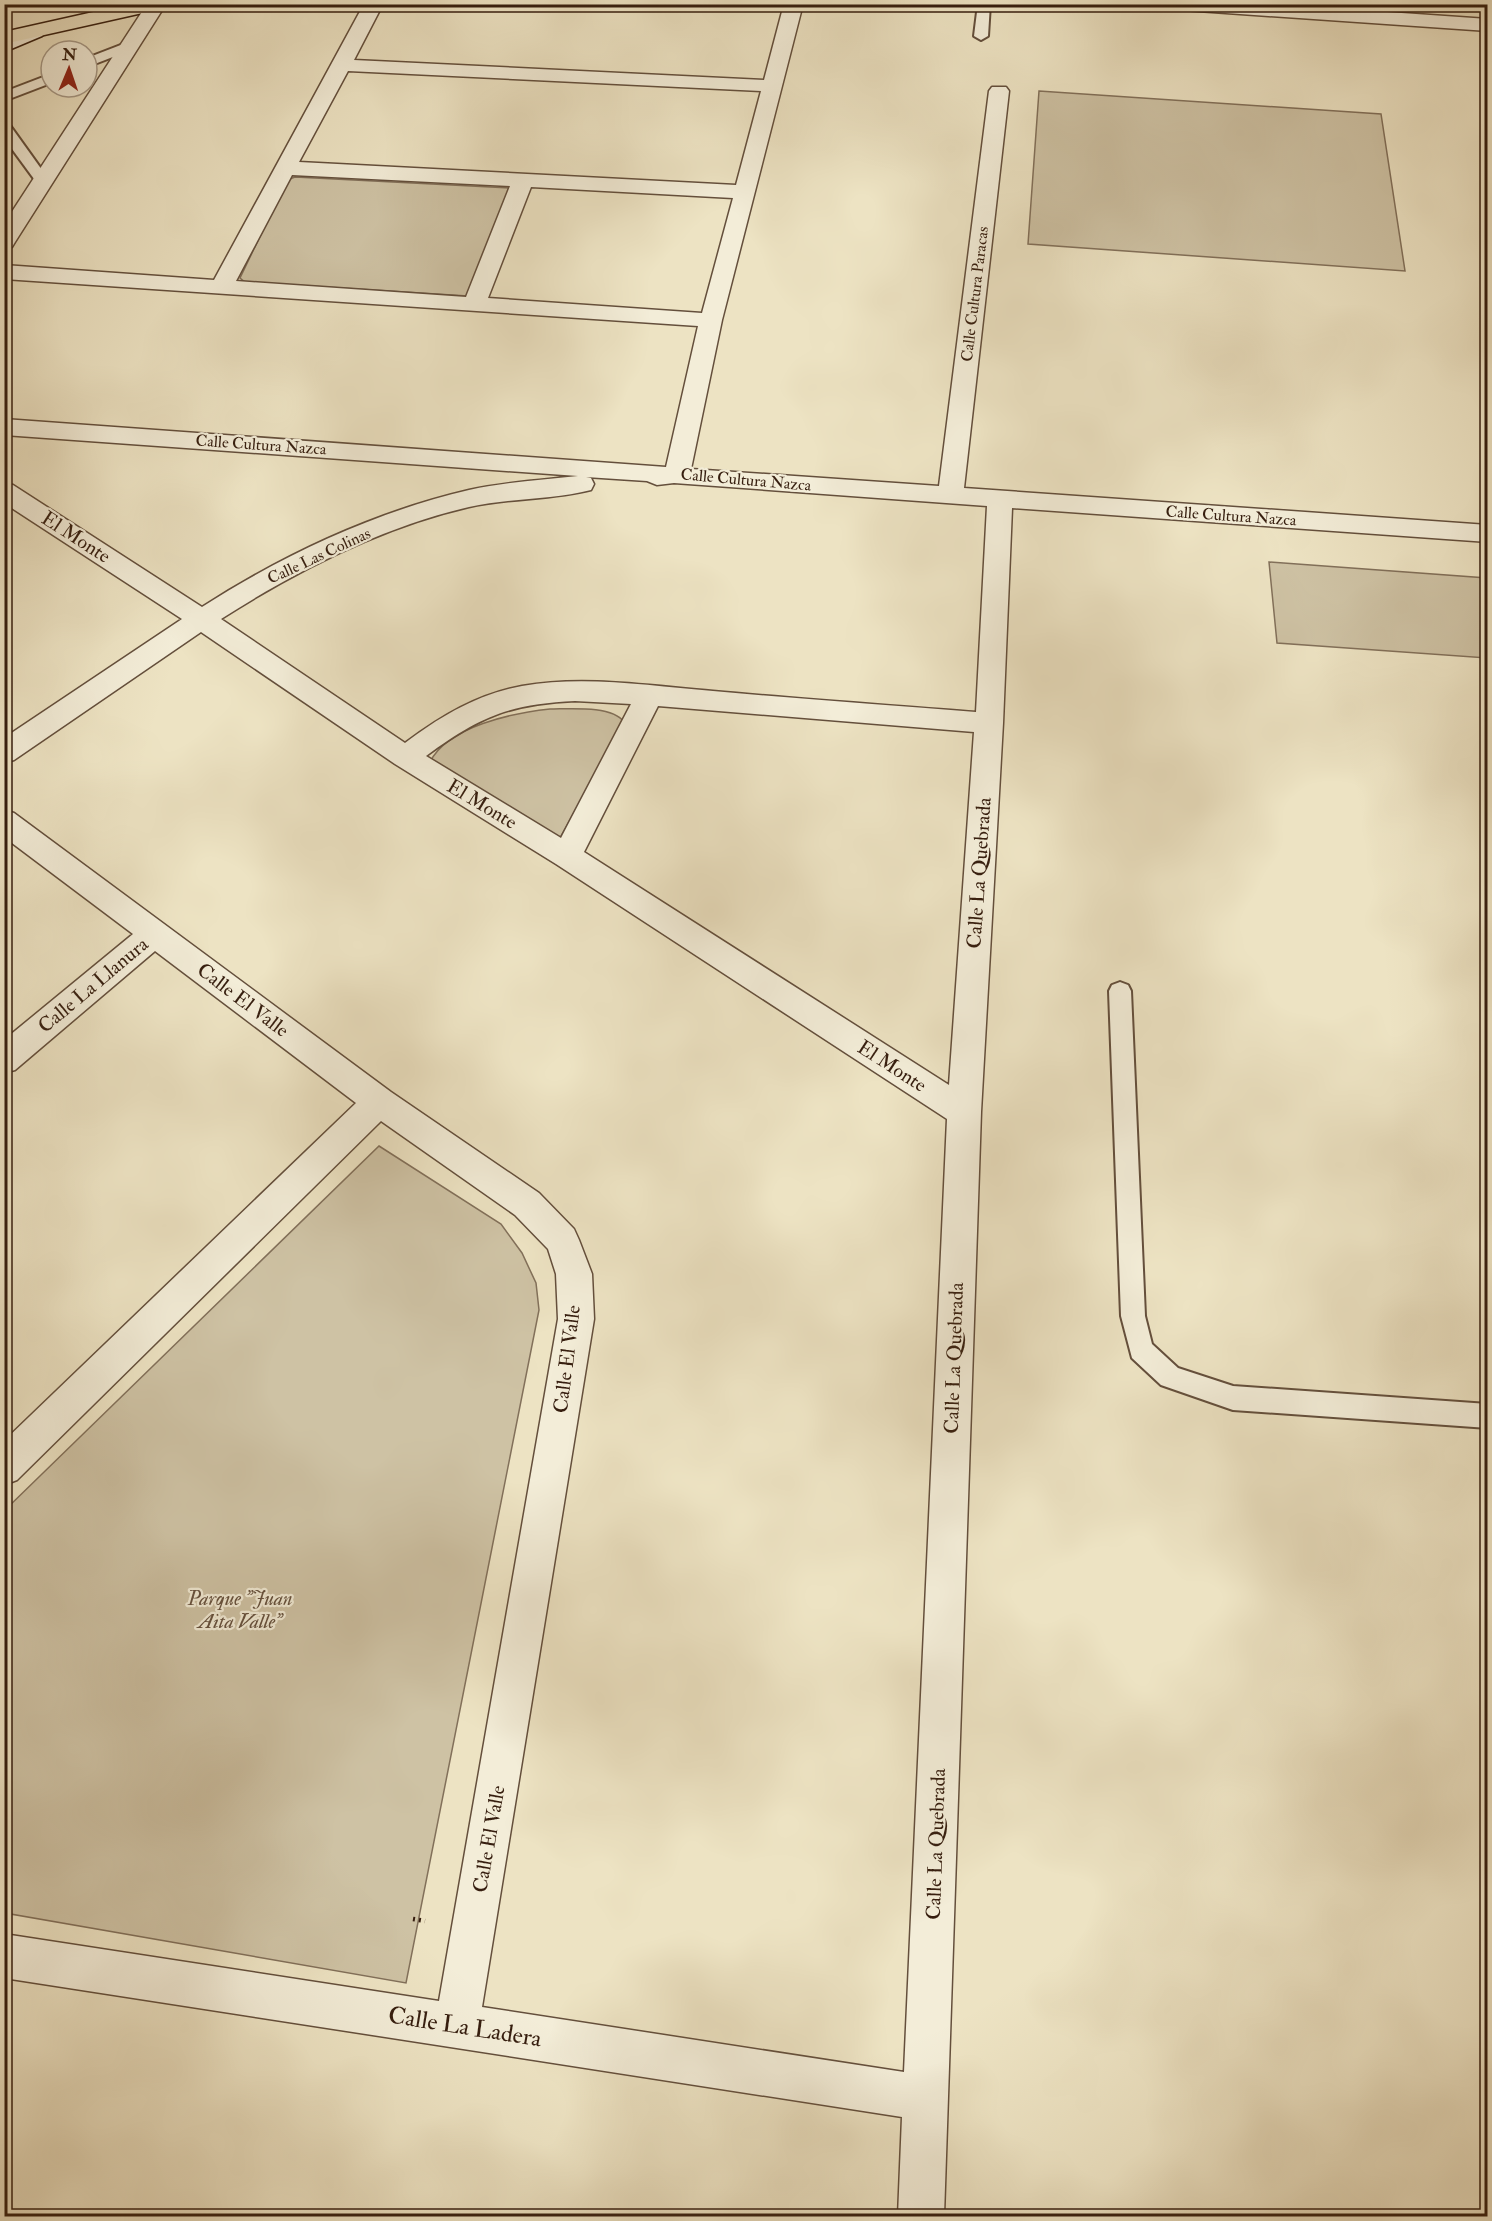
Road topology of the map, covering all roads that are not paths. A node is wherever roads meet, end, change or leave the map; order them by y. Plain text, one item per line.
1 (156, 4) edge
2 (374, 4) edge
3 (794, 4) edge
4 (984, 4) edge
5 (1183, 4) edge
6 (1488, 25) edge
7 (35, 32) junction
8 (981, 36) dead end
9 (4, 38) edge
10 (131, 45) junction
11 (4, 46) edge
12 (99, 58) edge
13 (340, 65) junction
14 (39, 83) edge
15 (773, 86) junction
16 (999, 91) dead end
17 (4, 97) edge
18 (4, 127) edge
19 (285, 168) junction
20 (42, 180) junction
21 (523, 180) junction
22 (745, 192) junction
23 (4, 242) edge
24 (4, 272) edge
25 (222, 286) junction
26 (474, 304) junction
27 (711, 320) junction
28 (4, 427) edge
29 (677, 475) junction
30 (4, 491) edge
31 (950, 497) junction
32 (1000, 500) junction
33 (1488, 534) edge
34 (200, 618) junction
35 (650, 696) junction
36 (989, 723) junction
37 (4, 753) edge
38 (405, 757) junction
39 (4, 821) edge
40 (567, 856) junction
41 (154, 933) junction
42 (1120, 992) dead end
43 (4, 1060) edge
44 (379, 1102) junction
45 (964, 1112) junction
46 (1488, 1416) edge
47 (4, 1467) edge
48 (4, 1956) edge
49 (457, 2026) junction
50 (927, 2098) junction
51 (921, 2217) edge

1 - 7 highway
1 - 10 street
2 - 13 street
3 - 15 street
4 - 8 lane
5 - 6 street
7 - 9 highway
7 - 11 street
10 - 12 lane
10 - 20 street
13 - 15 street
13 - 19 street
14 - 17 lane
15 - 22 street
16 - 31 street, Calle Cultura Paracas
18 - 20 lane
19 - 21 street
19 - 25 street
20 - 23 street
21 - 22 street
21 - 26 street
22 - 27 street
24 - 25 street
25 - 26 street
26 - 27 street
27 - 29 street
28 - 29 street, Calle Cultura Nazca
29 - 31 street, Calle Cultura Nazca
29 - 34 street, Calle Las Colinas
30 - 34 street, El Monte
31 - 32 street, Calle Cultura Nazca
32 - 33 street, Calle Cultura Nazca
32 - 36 street, Calle La Quebrada
34 - 37 street, Calle Las Colinas
34 - 38 street, El Monte
35 - 36 street
35 - 38 street
35 - 40 street
36 - 45 street, Calle La Quebrada
38 - 40 street, El Monte
39 - 41 street, Calle El Valle
40 - 45 street, El Monte
41 - 43 street, Calle La Llanura
41 - 44 street, Calle El Valle
42 - 46 lane
44 - 47 street
44 - 49 street, Calle El Valle
45 - 50 street, Calle La Quebrada
48 - 49 street, Calle La Ladera
49 - 50 street, Calle La Ladera
50 - 51 street, Calle La Quebrada

